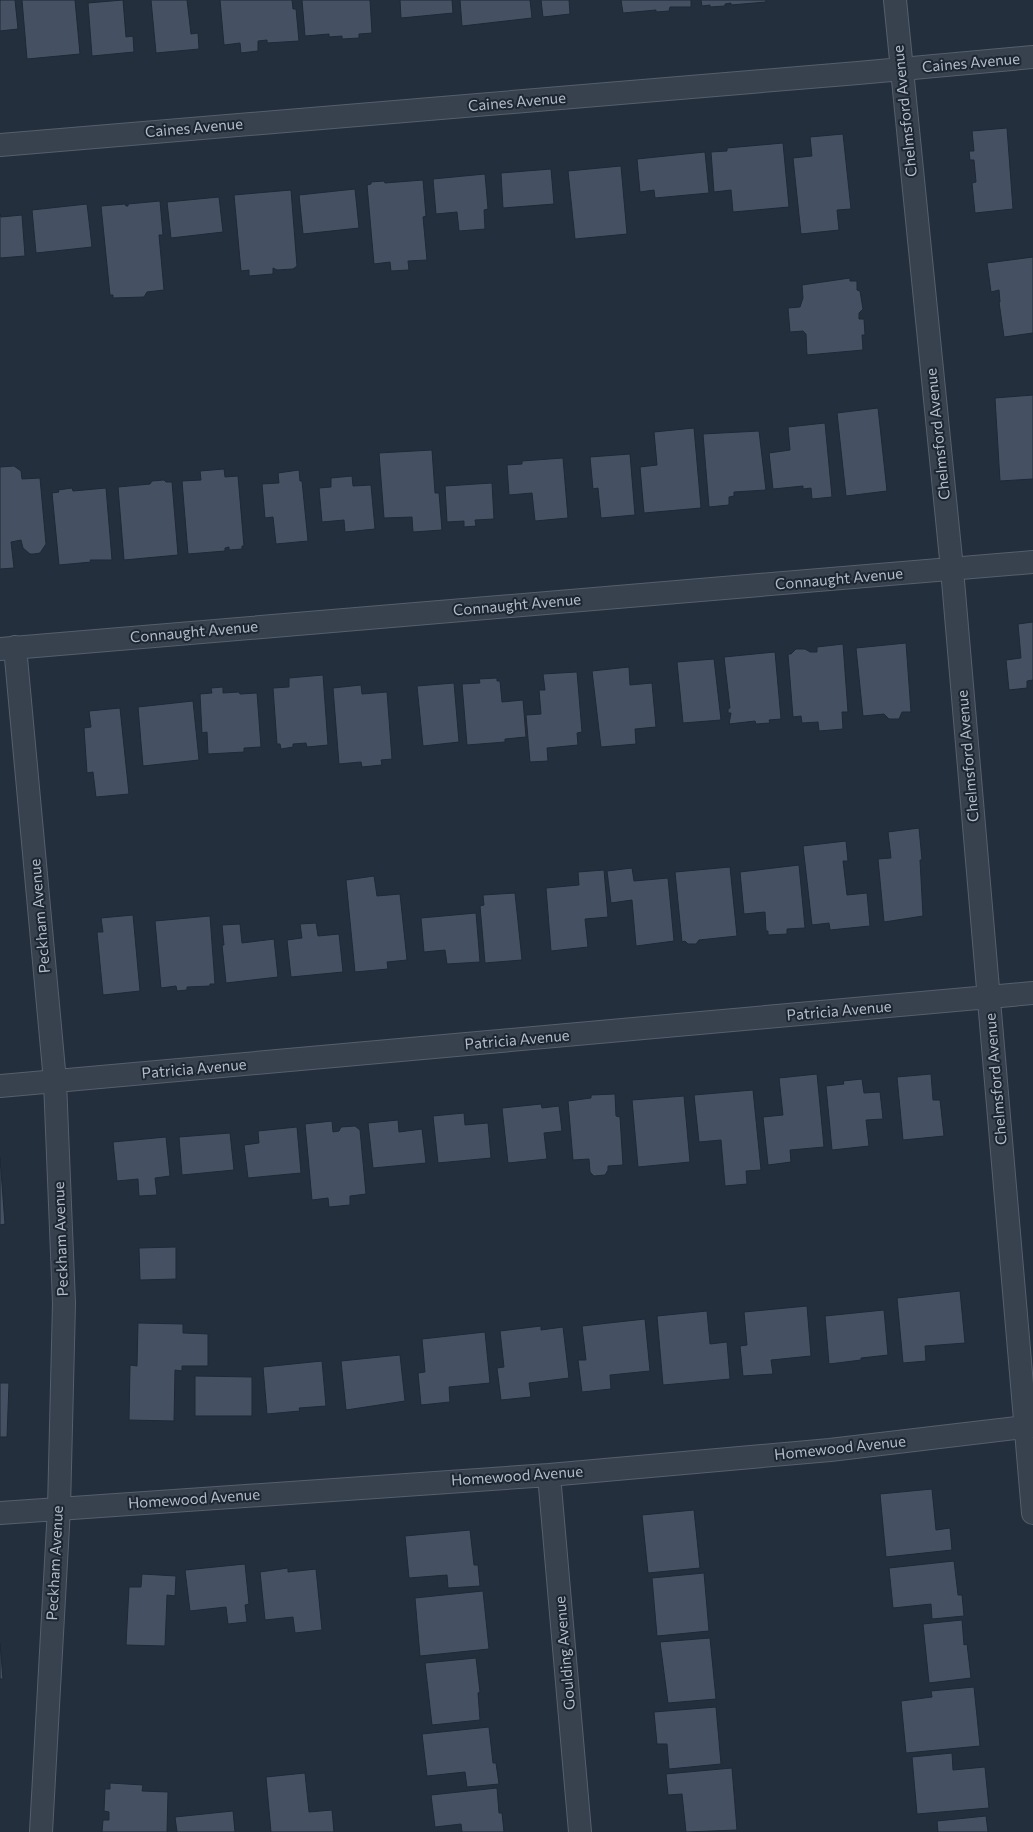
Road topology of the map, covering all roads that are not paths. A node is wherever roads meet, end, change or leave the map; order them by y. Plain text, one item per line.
1 (895, 0) edge
2 (1033, 57) edge
3 (901, 69) junction
4 (0, 145) edge
5 (1033, 562) edge
6 (952, 570) junction
7 (8, 648) edge
8 (1033, 993) edge
9 (990, 997) junction
10 (55, 1081) junction
11 (0, 1086) edge
12 (1029, 1427) edge
13 (550, 1475) junction
14 (58, 1508) junction
15 (0, 1513) edge
16 (1033, 1513) edge
17 (41, 1832) edge
18 (580, 1832) edge

1 - 3 street, Chelmsford Avenue
2 - 3 street, Caines Avenue
3 - 4 street, Caines Avenue
3 - 6 street, Chelmsford Avenue
5 - 6 street, Connaught Avenue
6 - 7 street, Connaught Avenue
6 - 9 street, Chelmsford Avenue
7 - 10 street, Peckham Avenue
8 - 9 street, Patricia Avenue
9 - 10 street, Patricia Avenue
9 - 12 street, Chelmsford Avenue
10 - 11 street, Patricia Avenue
10 - 14 street, Peckham Avenue
12 - 13 street, Homewood Avenue
12 - 16 street, Chelmsford Avenue
13 - 14 street, Homewood Avenue
13 - 18 street, Goulding Avenue
14 - 15 street, Homewood Avenue
14 - 17 street, Peckham Avenue

